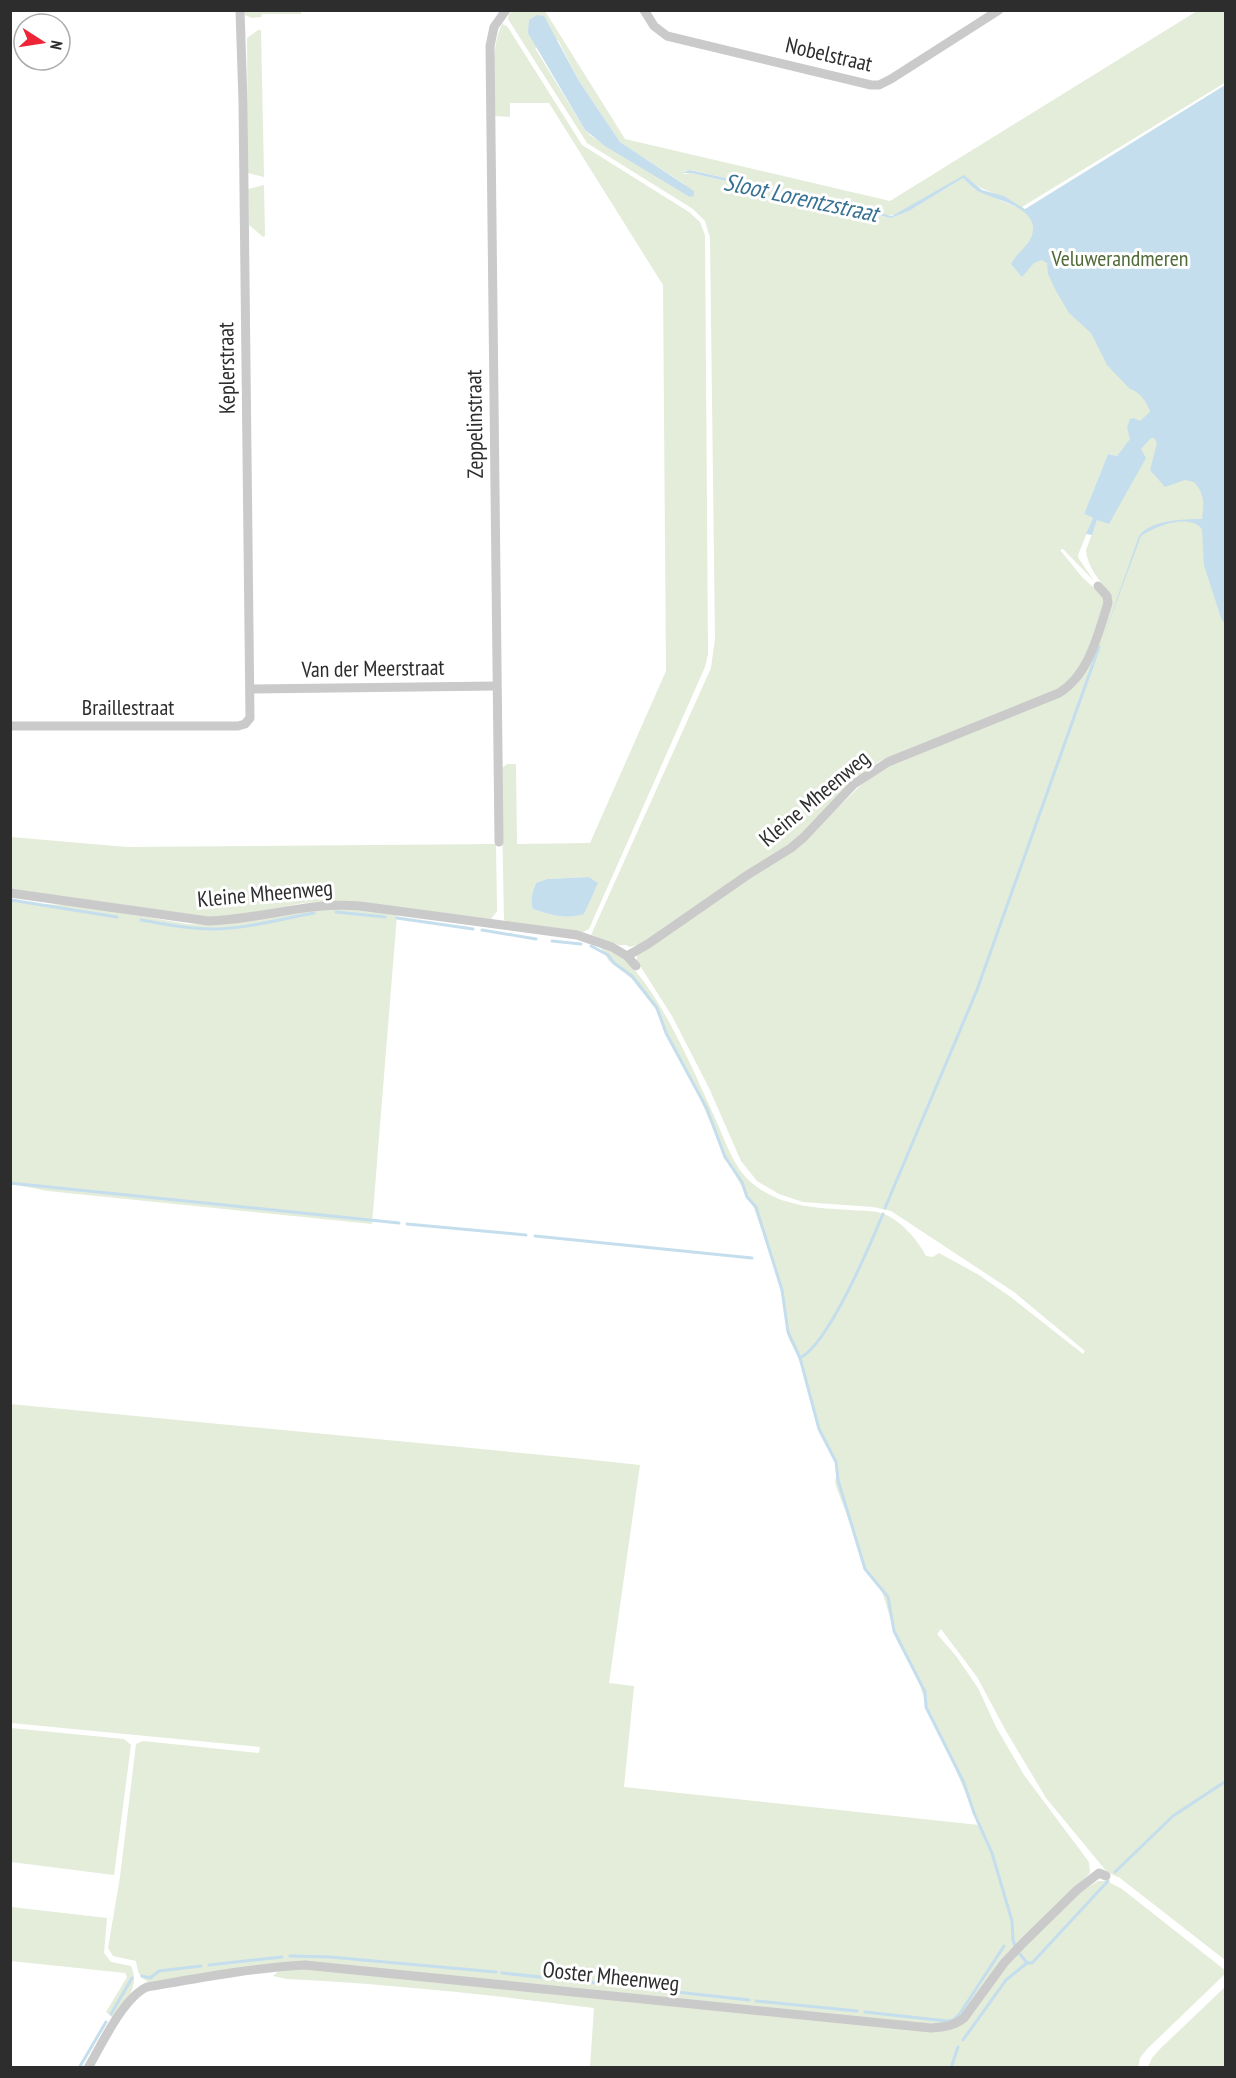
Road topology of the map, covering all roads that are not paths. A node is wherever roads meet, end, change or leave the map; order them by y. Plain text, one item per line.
1 (240, 10) edge
2 (506, 10) edge
3 (644, 10) edge
4 (999, 10) edge
5 (1098, 586) dead end
6 (496, 686) junction
7 (250, 689) junction
8 (245, 724) joint
9 (10, 726) edge
10 (499, 842) dead end
11 (10, 893) edge
12 (627, 956) junction
13 (636, 966) dead end
14 (1106, 1876) dead end
15 (88, 2067) edge

1 - 7 street, Keplerstraat
2 - 6 street, Zeppelinstraat
3 - 4 street, Nobelstraat
5 - 12 street, Kleine Mheenweg
6 - 7 street, Van der Meerstraat
6 - 10 street, Zeppelinstraat
7 - 8 street, Keplerstraat
8 - 9 street, Braillestraat
11 - 12 street, Kleine Mheenweg
12 - 13 street, Kleine Mheenweg
14 - 15 street, Ooster Mheenweg

